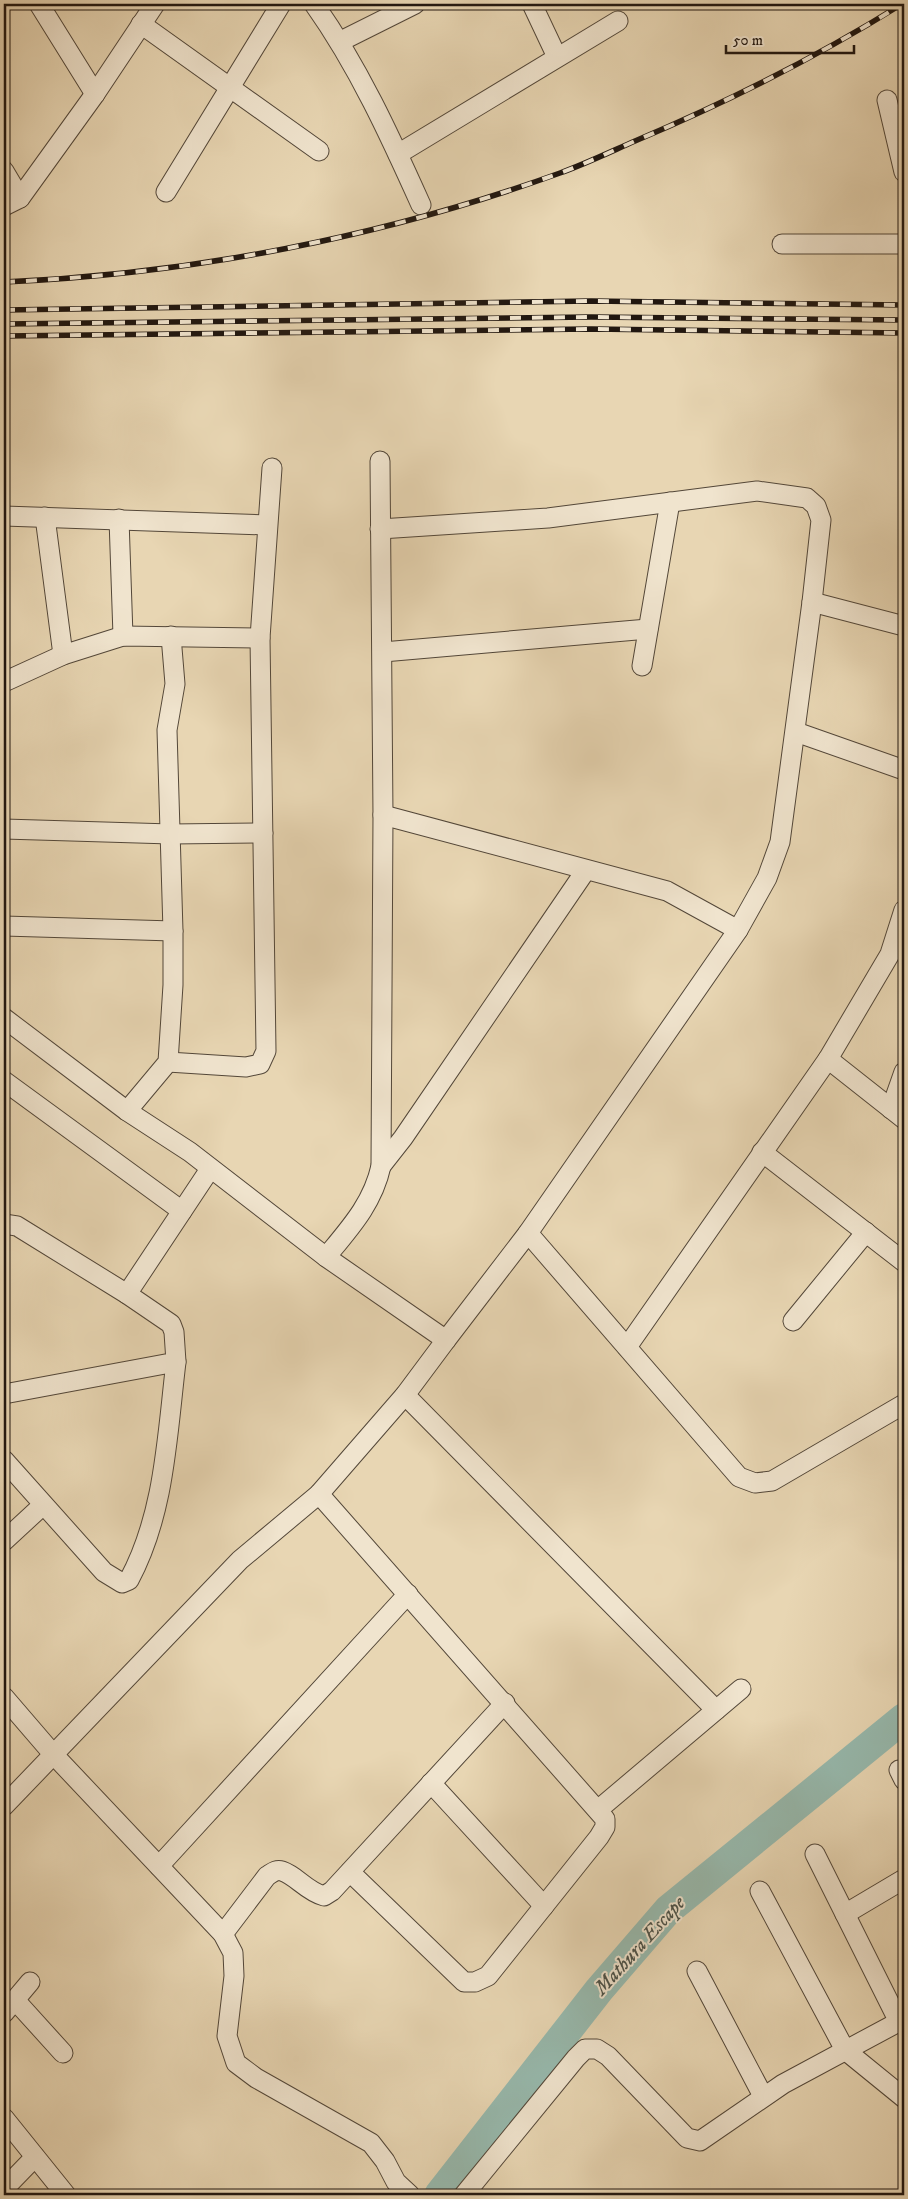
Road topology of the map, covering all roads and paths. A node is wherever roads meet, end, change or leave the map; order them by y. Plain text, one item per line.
1 (155, 4) edge
2 (281, 4) edge
3 (314, 4) edge
4 (415, 4) edge
5 (532, 4) edge
6 (47, 7) edge
7 (618, 21) dead end
8 (141, 24) junction
9 (341, 41) junction
10 (557, 57) junction
11 (229, 86) junction
12 (95, 94) junction
13 (887, 100) dead end
14 (319, 151) dead end
15 (398, 154) junction
16 (4, 171) edge
17 (904, 172) edge
18 (166, 192) dead end
19 (12, 202) edge
20 (421, 205) dead end
21 (782, 244) dead end
22 (904, 244) edge
23 (380, 461) dead end
24 (272, 468) dead end
25 (670, 502) junction
26 (4, 516) edge
27 (46, 517) junction
28 (119, 519) junction
29 (267, 525) junction
30 (380, 529) junction
31 (812, 602) junction
32 (904, 626) edge
33 (648, 629) junction
34 (123, 636) junction
35 (171, 636) junction
36 (260, 638) junction
37 (382, 652) junction
38 (63, 655) junction
39 (642, 666) dead end
40 (4, 682) edge
41 (796, 732) junction
42 (904, 770) edge
43 (383, 815) junction
44 (4, 828) edge
45 (262, 833) junction
46 (171, 834) junction
47 (586, 870) junction
48 (904, 910) edge
49 (4, 926) edge
50 (738, 930) junction
51 (173, 931) junction
52 (4, 1018) edge
53 (828, 1060) junction
54 (168, 1062) junction
55 (904, 1072) edge
56 (4, 1081) edge
57 (127, 1111) junction
58 (898, 1114) edge
59 (762, 1152) junction
60 (381, 1166) junction
61 (210, 1169) junction
62 (182, 1211) junction
63 (4, 1224) edge
64 (866, 1232) junction
65 (528, 1233) junction
66 (326, 1257) junction
67 (904, 1262) edge
68 (127, 1294) junction
69 (793, 1321) dead end
70 (446, 1340) junction
71 (627, 1347) junction
72 (176, 1362) junction
73 (4, 1394) edge
74 (405, 1395) junction
75 (904, 1404) edge
76 (4, 1460) edge
77 (319, 1494) junction
78 (44, 1505) junction
79 (4, 1541) edge
80 (408, 1594) junction
81 (741, 1689) dead end
82 (4, 1697) edge
83 (505, 1703) junction
84 (716, 1710) junction
85 (53, 1754) junction
86 (431, 1784) junction
87 (4, 1804) edge
88 (599, 1809) junction
89 (815, 1854) dead end
90 (159, 1866) junction
91 (350, 1872) junction
92 (904, 1879) edge
93 (760, 1891) dead end
94 (544, 1906) junction
95 (845, 1914) junction
96 (223, 1934) junction
97 (697, 1971) dead end
98 (30, 1982) dead end
99 (9, 2006) edge
100 (902, 2020) edge
101 (845, 2050) junction
102 (63, 2053) dead end
103 (763, 2096) junction
104 (904, 2098) edge
105 (4, 2118) edge
106 (35, 2157) junction
107 (4, 2189) edge
108 (399, 2192) edge
109 (66, 2195) edge
110 (464, 2195) edge

1 - 8 street
2 - 11 street
3 - 9 street
4 - 9 street
5 - 10 street
6 - 12 street
7 - 10 street
8 - 11 street
8 - 12 street
9 - 15 street
10 - 15 street
11 - 14 street
11 - 18 street
12 - 19 street
13 - 17 street
15 - 20 street
16 - 19 street
21 - 22 street
23 - 30 street
24 - 29 street
25 - 30 street
25 - 31 street
25 - 33 street
26 - 27 street
27 - 28 street
27 - 38 street
28 - 29 street
28 - 34 street
29 - 36 street
30 - 37 street
31 - 32 street
31 - 41 street
33 - 37 street
33 - 39 street
34 - 35 street
34 - 38 street
35 - 36 street
35 - 46 street
36 - 45 street
37 - 43 street
38 - 40 street
41 - 42 street
41 - 50 street
43 - 47 street
43 - 60 street
44 - 46 street
45 - 46 street
45 - 54 street
46 - 51 street
47 - 50 street
47 - 60 street
48 - 53 street
49 - 51 street
50 - 65 street
51 - 54 street
52 - 57 street
53 - 58 street
53 - 59 street
54 - 57 street
55 - 58 street
56 - 62 street
57 - 61 street
59 - 64 street
59 - 71 street
60 - 66 street
61 - 62 street
61 - 66 street
62 - 68 street
63 - 68 street
64 - 67 street
64 - 69 street
65 - 70 street
65 - 71 street
66 - 70 street
68 - 72 street
70 - 74 street
71 - 75 street
72 - 73 street
72 - 78 street
74 - 77 street
74 - 84 street
76 - 78 street
77 - 80 street
77 - 85 street
78 - 79 street
80 - 83 street
80 - 90 street
81 - 84 street
82 - 85 street
83 - 86 street
83 - 88 street
84 - 88 street
85 - 87 street
85 - 90 street
86 - 91 street
86 - 94 street
88 - 94 street
89 - 95 street
90 - 96 street
91 - 94 street
91 - 96 street
92 - 95 street
93 - 101 street
95 - 100 street
96 - 108 street
97 - 103 street
98 - 99 street
99 - 102 street
100 - 101 street
101 - 103 street
101 - 104 street
103 - 110 street
105 - 106 street
106 - 107 street
106 - 109 street

